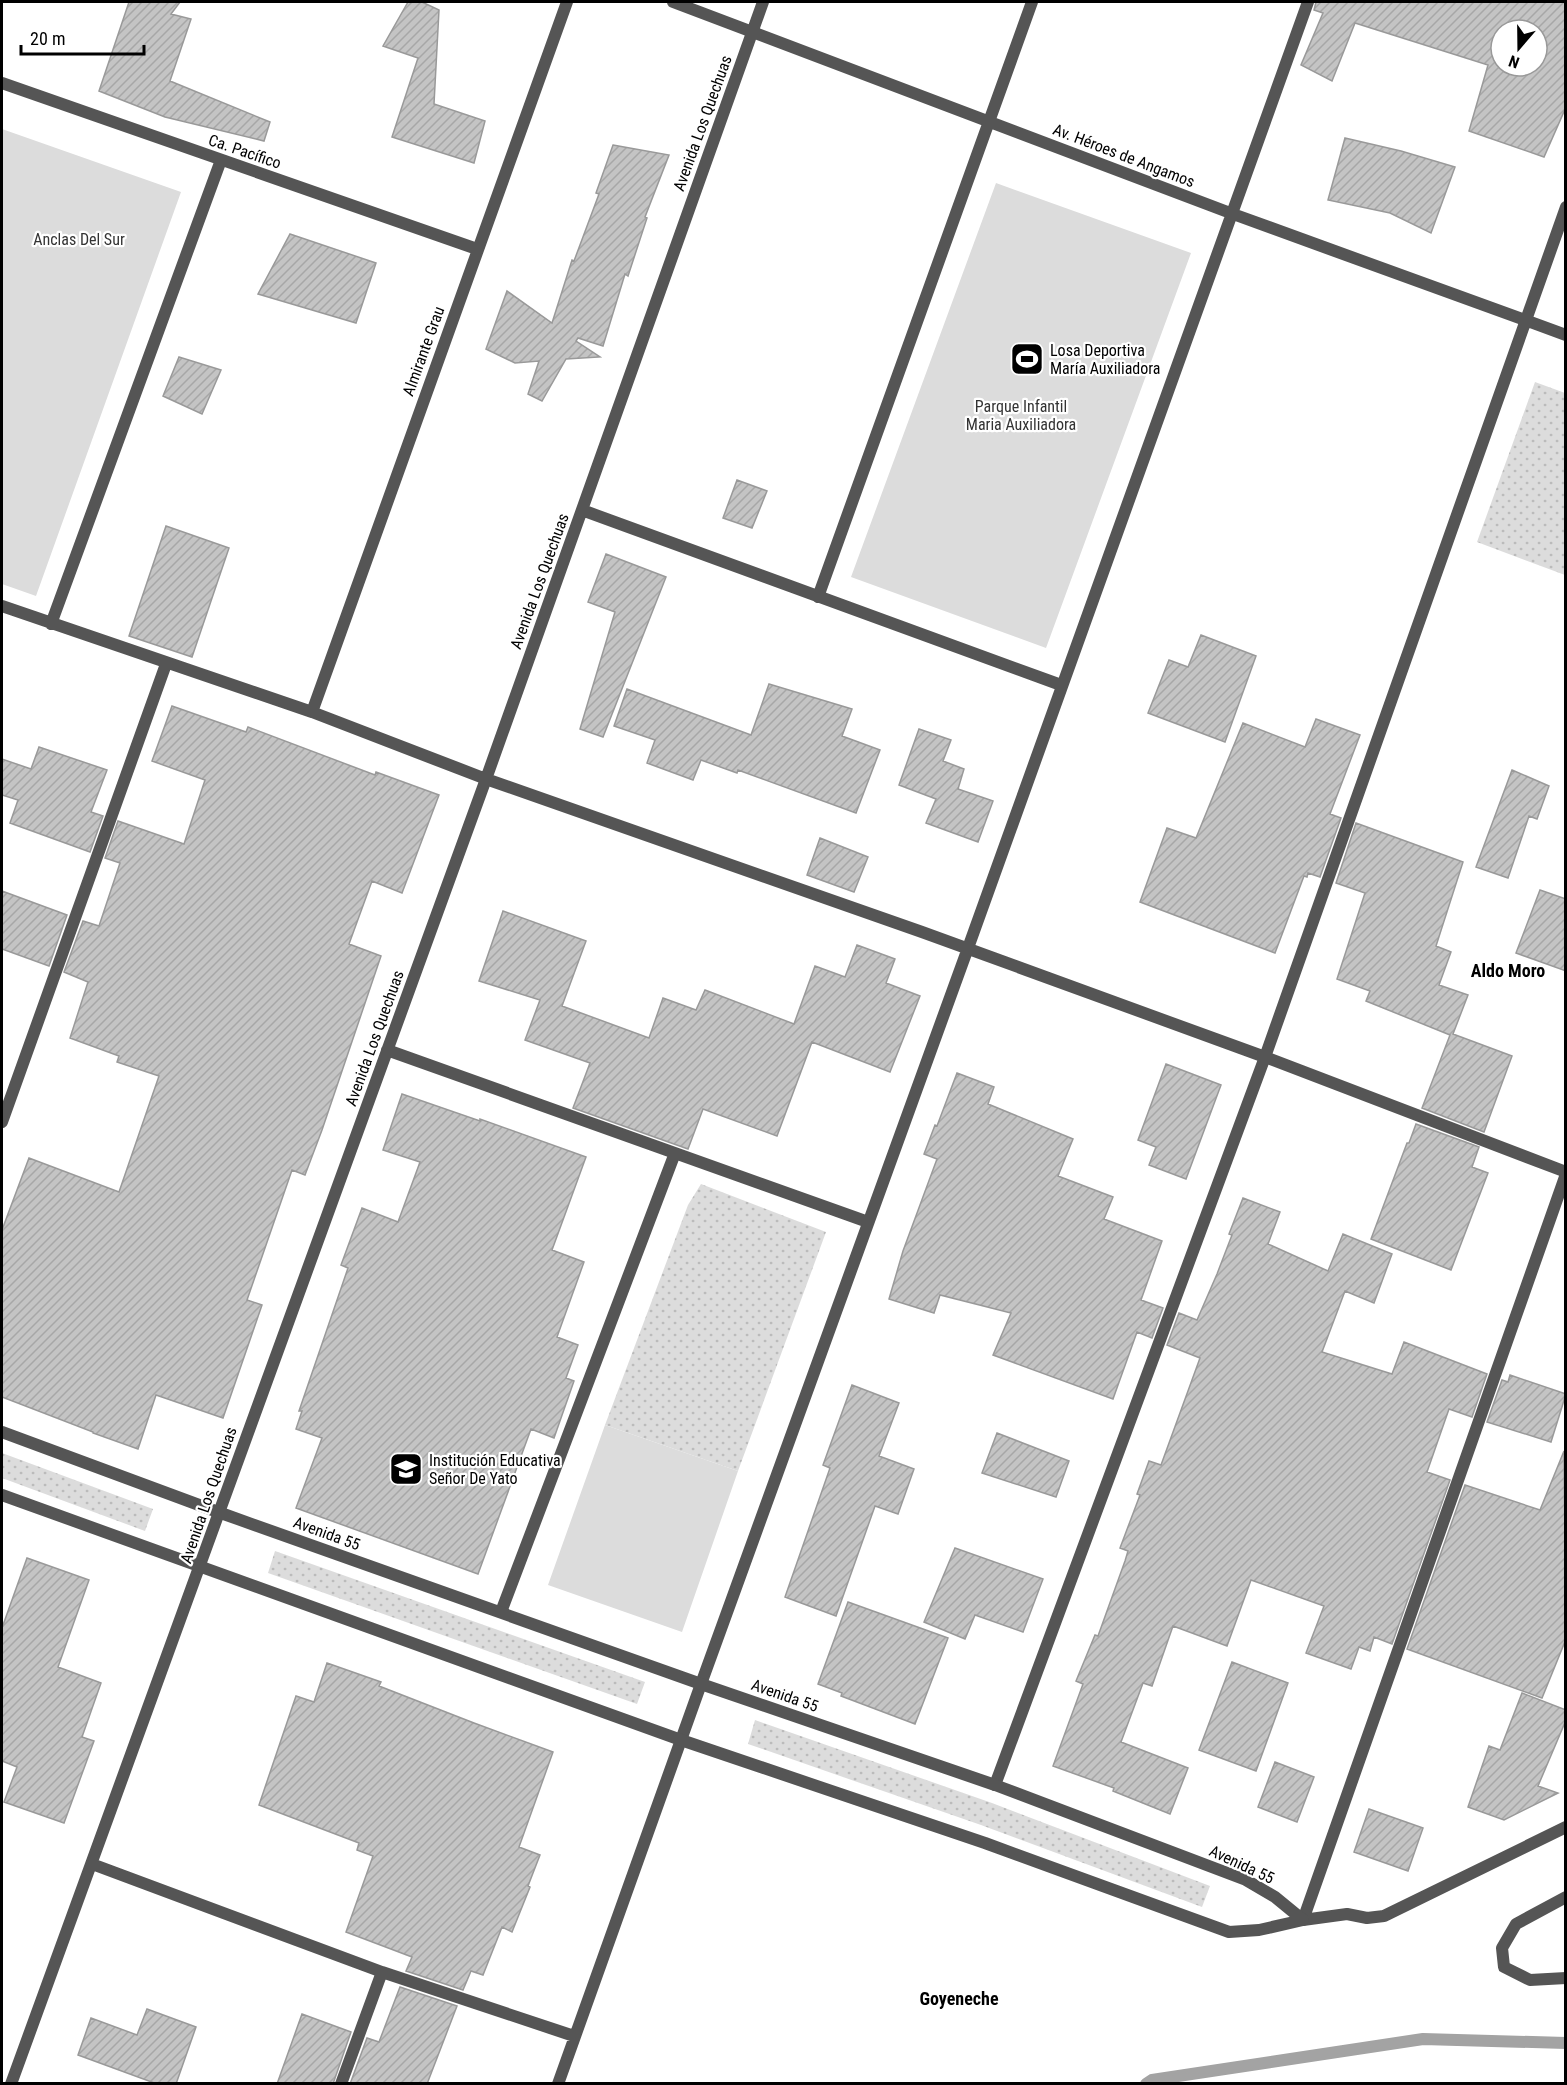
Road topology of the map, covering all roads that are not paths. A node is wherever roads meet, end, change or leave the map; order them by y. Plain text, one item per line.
1 (567, 2) edge
2 (673, 2) edge
3 (763, 2) edge
4 (1032, 2) edge
5 (1308, 2) edge
6 (752, 32) junction
7 (2, 83) edge
8 (990, 121) junction
9 (221, 160) junction
10 (1566, 207) edge
11 (1233, 213) junction
12 (477, 249) junction
13 (1525, 319) junction
14 (1566, 334) edge
15 (582, 510) junction
16 (818, 597) junction
17 (2, 606) edge
18 (51, 624) junction
19 (166, 664) junction
20 (1062, 685) junction
21 (312, 712) junction
22 (486, 779) junction
23 (968, 948) junction
24 (387, 1050) junction
25 (1265, 1057) junction
26 (2, 1122) edge
27 (675, 1153) junction
28 (1566, 1173) edge
29 (868, 1222) junction
30 (2, 1432) edge
31 (2, 1496) edge
32 (218, 1512) junction
33 (200, 1568) junction
34 (501, 1612) junction
35 (701, 1684) junction
36 (681, 1740) junction
37 (995, 1785) junction
38 (1566, 1827) edge
39 (92, 1864) junction
40 (1566, 1897) edge
41 (1302, 1920) junction
42 (382, 1972) junction
43 (1566, 1978) edge
44 (574, 2036) junction
45 (11, 2084) edge
46 (341, 2084) edge
47 (558, 2084) edge

1 - 12 street, Almirante Grau
2 - 6 street, Av. Héroes de Angamos
3 - 6 street, Avenida Los Quechuas
4 - 8 street
5 - 11 street
6 - 8 street, Av. Héroes de Angamos
6 - 15 street, Avenida Los Quechuas
7 - 9 street, Ca. Pacífico
8 - 11 street, Av. Héroes de Angamos
8 - 16 street
9 - 12 street, Ca. Pacífico
9 - 18 street
10 - 13 street
11 - 13 street, Av. Héroes de Angamos
11 - 20 street
12 - 21 street, Almirante Grau
13 - 14 street, Av. Héroes de Angamos
13 - 25 street
15 - 16 street
15 - 22 street, Avenida Los Quechuas
16 - 20 street
17 - 18 street
18 - 19 street
19 - 21 street
19 - 26 street
20 - 23 street
21 - 22 street
22 - 23 street
22 - 24 street, Avenida Los Quechuas
23 - 25 street
23 - 29 street
24 - 27 street
24 - 32 street, Avenida Los Quechuas
25 - 28 street
25 - 37 street
27 - 29 street
27 - 34 street
28 - 41 street
29 - 35 street
30 - 32 street, Avenida 55
31 - 33 street
32 - 33 street, Avenida Los Quechuas
32 - 34 street, Avenida 55
33 - 36 street
33 - 39 street, Avenida Los Quechuas
34 - 35 street, Avenida 55
35 - 36 street
35 - 37 street, Avenida 55
36 - 41 street
36 - 44 street
37 - 41 street, Avenida 55
38 - 41 street
39 - 42 street
39 - 45 street, Avenida Los Quechuas
40 - 43 street
42 - 44 street
42 - 46 street
44 - 47 street

